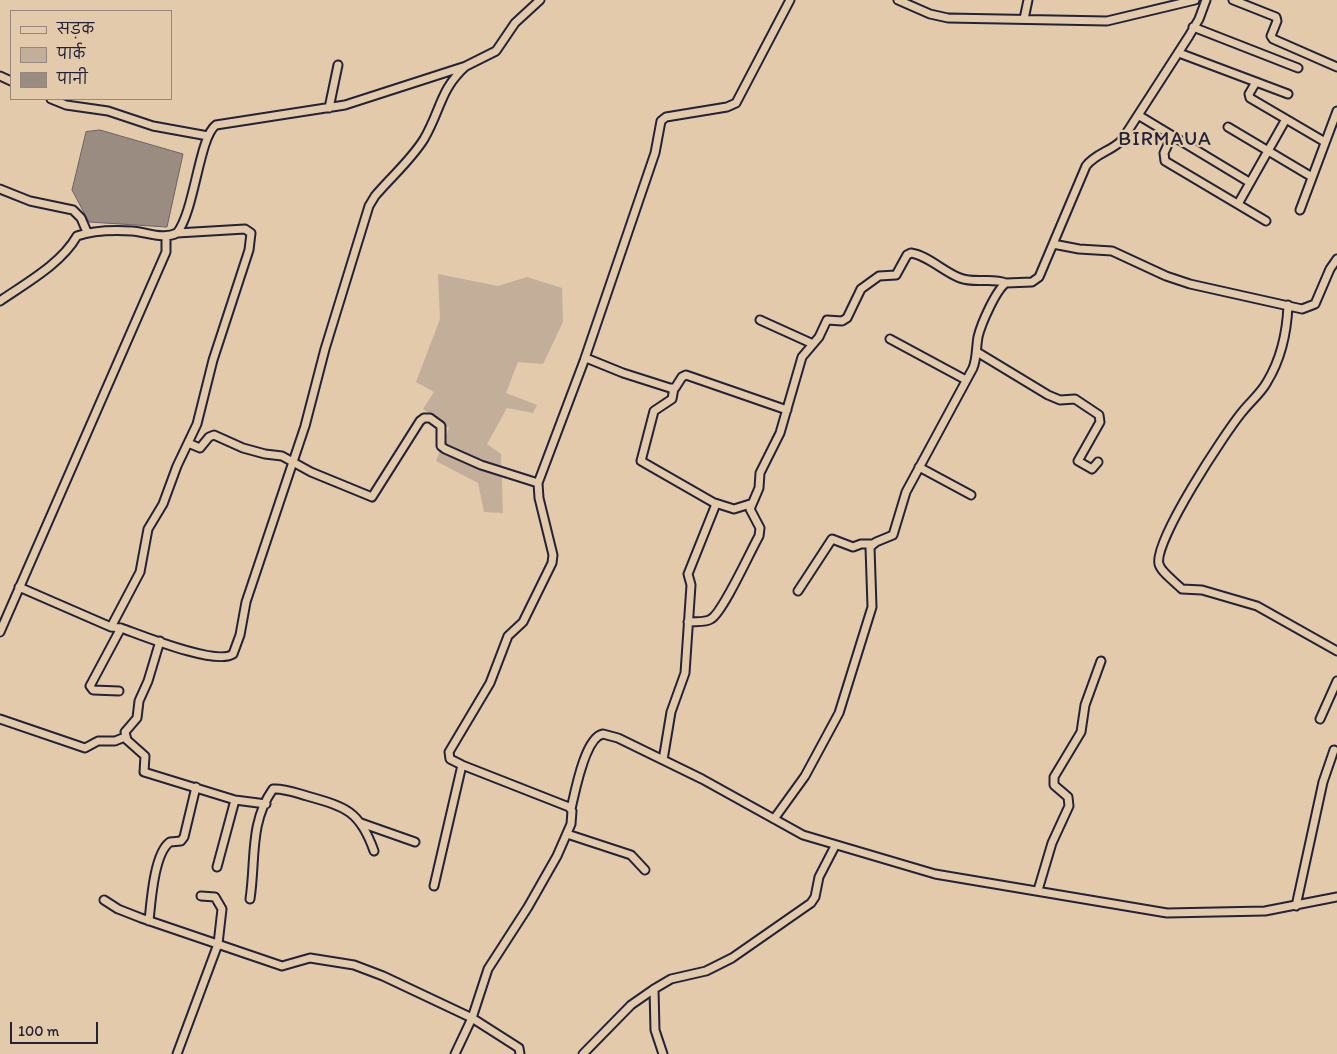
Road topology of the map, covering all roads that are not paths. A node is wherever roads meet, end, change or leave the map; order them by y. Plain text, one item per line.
1 (540, 0) edge
2 (790, 0) edge
3 (898, 0) edge
4 (1028, 0) edge
5 (1195, 0) edge
6 (1206, 0) edge
7 (1233, 0) edge
8 (1024, 19) junction
9 (1193, 27) junction
10 (1179, 53) junction
11 (338, 65) dead end
12 (466, 66) junction
13 (1337, 67) edge
14 (1298, 68) dead end
15 (1256, 82) junction
16 (1288, 94) dead end
17 (54, 100) edge
18 (329, 108) junction
19 (1337, 111) edge
20 (1138, 115) junction
21 (1286, 119) junction
22 (1228, 127) dead end
23 (208, 136) junction
24 (1172, 136) junction
25 (1325, 142) junction
26 (1267, 152) junction
27 (1312, 177) junction
28 (1249, 182) junction
29 (0, 189) edge
30 (1238, 204) junction
31 (1300, 210) dead end
32 (1266, 221) dead end
33 (87, 232) junction
34 (178, 233) junction
35 (166, 237) junction
36 (1053, 244) junction
37 (1337, 258) edge
38 (1006, 284) junction
39 (0, 301) edge
40 (1288, 305) junction
41 (760, 320) dead end
42 (890, 339) dead end
43 (813, 344) junction
44 (977, 352) junction
45 (586, 358) junction
46 (966, 380) junction
47 (674, 388) junction
48 (787, 410) junction
49 (188, 443) junction
50 (294, 461) junction
51 (1098, 462) dead end
52 (919, 467) junction
53 (538, 483) junction
54 (971, 495) dead end
55 (715, 502) junction
56 (750, 504) junction
57 (872, 544) junction
58 (19, 587) junction
59 (798, 591) dead end
60 (688, 622) junction
61 (111, 627) junction
62 (121, 628) junction
63 (0, 632) edge
64 (160, 641) junction
65 (1337, 650) edge
66 (1101, 661) dead end
67 (1337, 681) edge
68 (119, 691) dead end
69 (1320, 718) dead end
70 (0, 719) edge
71 (125, 737) junction
72 (1334, 750) dead end
73 (663, 760) junction
74 (462, 765) junction
75 (196, 787) junction
76 (235, 800) junction
77 (266, 804) junction
78 (571, 808) junction
79 (774, 819) junction
80 (360, 823) junction
81 (567, 834) junction
82 (415, 842) dead end
83 (835, 846) junction
84 (374, 851) dead end
85 (216, 867) dead end
86 (645, 870) dead end
87 (434, 886) dead end
88 (1038, 890) junction
89 (201, 896) dead end
90 (1337, 897) edge
91 (250, 899) dead end
92 (104, 900) dead end
93 (1296, 906) junction
94 (149, 921) junction
95 (218, 944) junction
96 (654, 989) junction
97 (472, 1018) junction
98 (523, 1053) edge
99 (177, 1054) edge
100 (455, 1054) edge
101 (583, 1054) edge
102 (663, 1054) edge

1 - 12 street
2 - 45 street
3 - 8 street
4 - 8 street
5 - 8 street
6 - 9 street
7 - 13 street
9 - 10 street
9 - 14 street
10 - 15 street
10 - 20 street
11 - 18 street
12 - 18 street
12 - 50 street
15 - 16 street
15 - 21 street
17 - 23 street
18 - 23 street
19 - 25 street
20 - 24 street
20 - 36 street
21 - 25 street
21 - 26 street
22 - 26 street
23 - 34 street
24 - 28 street
24 - 30 street
25 - 27 street
26 - 27 street
26 - 28 street
27 - 31 street
28 - 30 street
29 - 33 street
30 - 32 street
33 - 35 street
33 - 39 street
34 - 35 street
34 - 49 street
35 - 58 street
36 - 38 street
36 - 40 street
37 - 40 street
38 - 43 street
38 - 44 street
40 - 65 street
41 - 43 street
42 - 46 street
43 - 48 street
44 - 46 street
44 - 51 street
45 - 47 street
45 - 53 street
46 - 52 street
47 - 48 street
47 - 55 street
48 - 56 street
49 - 50 street
49 - 61 street
50 - 53 street
50 - 64 street
52 - 54 street
52 - 57 street
53 - 74 street
55 - 56 street
55 - 60 street
56 - 60 street
57 - 59 street
57 - 79 street
58 - 61 street
58 - 63 street
60 - 73 street
61 - 62 street
62 - 64 street
62 - 68 street
64 - 71 street
66 - 88 street
67 - 69 street
70 - 71 street
71 - 75 street
72 - 93 street
73 - 78 street
73 - 79 street
74 - 78 street
74 - 87 street
75 - 76 street
75 - 94 street
76 - 77 street
76 - 85 street
77 - 80 street
77 - 91 street
78 - 81 street
79 - 83 street
80 - 82 street
80 - 84 street
81 - 86 street
81 - 97 street
83 - 88 street
83 - 96 street
88 - 93 street
89 - 95 street
90 - 93 street
92 - 94 street
94 - 95 street
95 - 97 street
95 - 99 street
96 - 101 street
96 - 102 street
97 - 98 street
97 - 100 street

